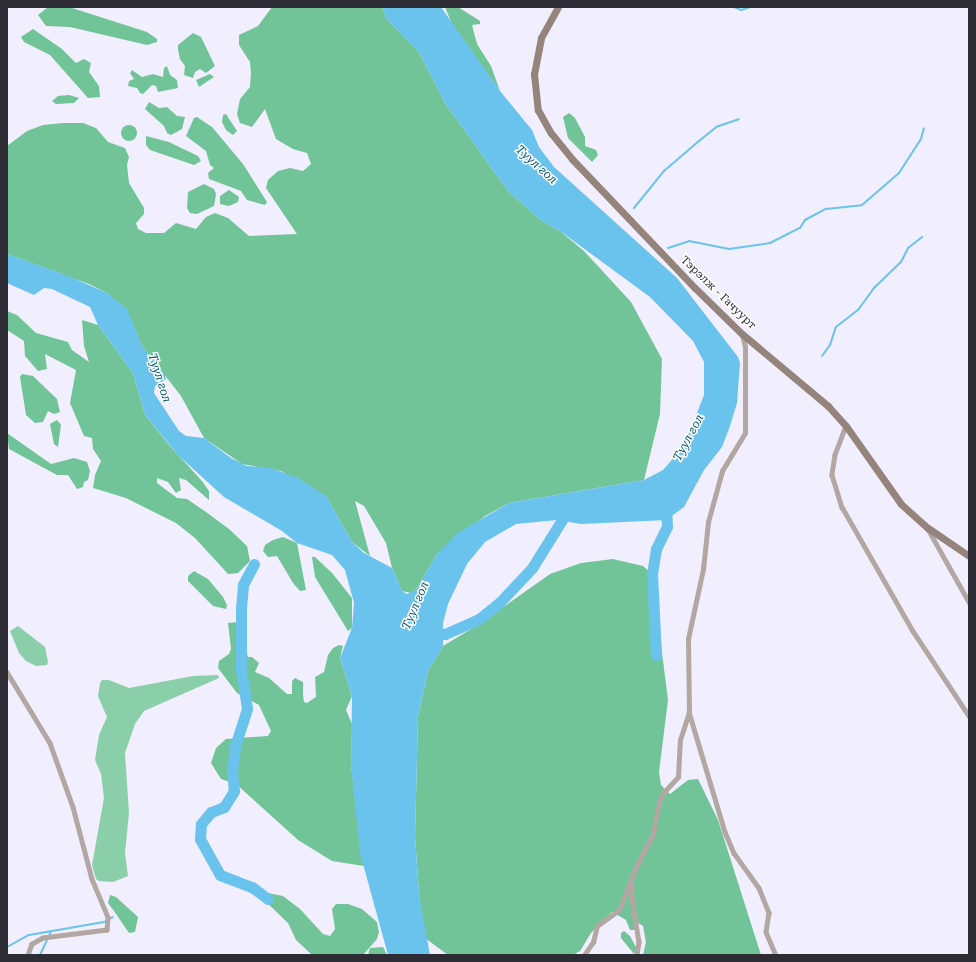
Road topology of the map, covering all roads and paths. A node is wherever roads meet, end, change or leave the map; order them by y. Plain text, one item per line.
1 (558, 7) edge
2 (741, 333) junction
3 (846, 426) junction
4 (928, 528) junction
5 (969, 556) edge
6 (969, 602) edge
7 (7, 672) edge
8 (689, 712) junction
9 (969, 716) edge
10 (632, 879) junction
11 (28, 955) edge
12 (584, 955) edge
13 (637, 955) edge
14 (776, 955) edge

1 - 2 main road, Тэрэлж - Гачуурт
2 - 3 main road, Тэрэлж - Гачуурт
2 - 8 street
3 - 4 main road, Тэрэлж - Гачуурт
3 - 9 street
4 - 5 main road, Тэрэлж - Гачуурт
4 - 6 street
7 - 11 street
8 - 10 street
8 - 14 street
10 - 12 street
10 - 13 street

